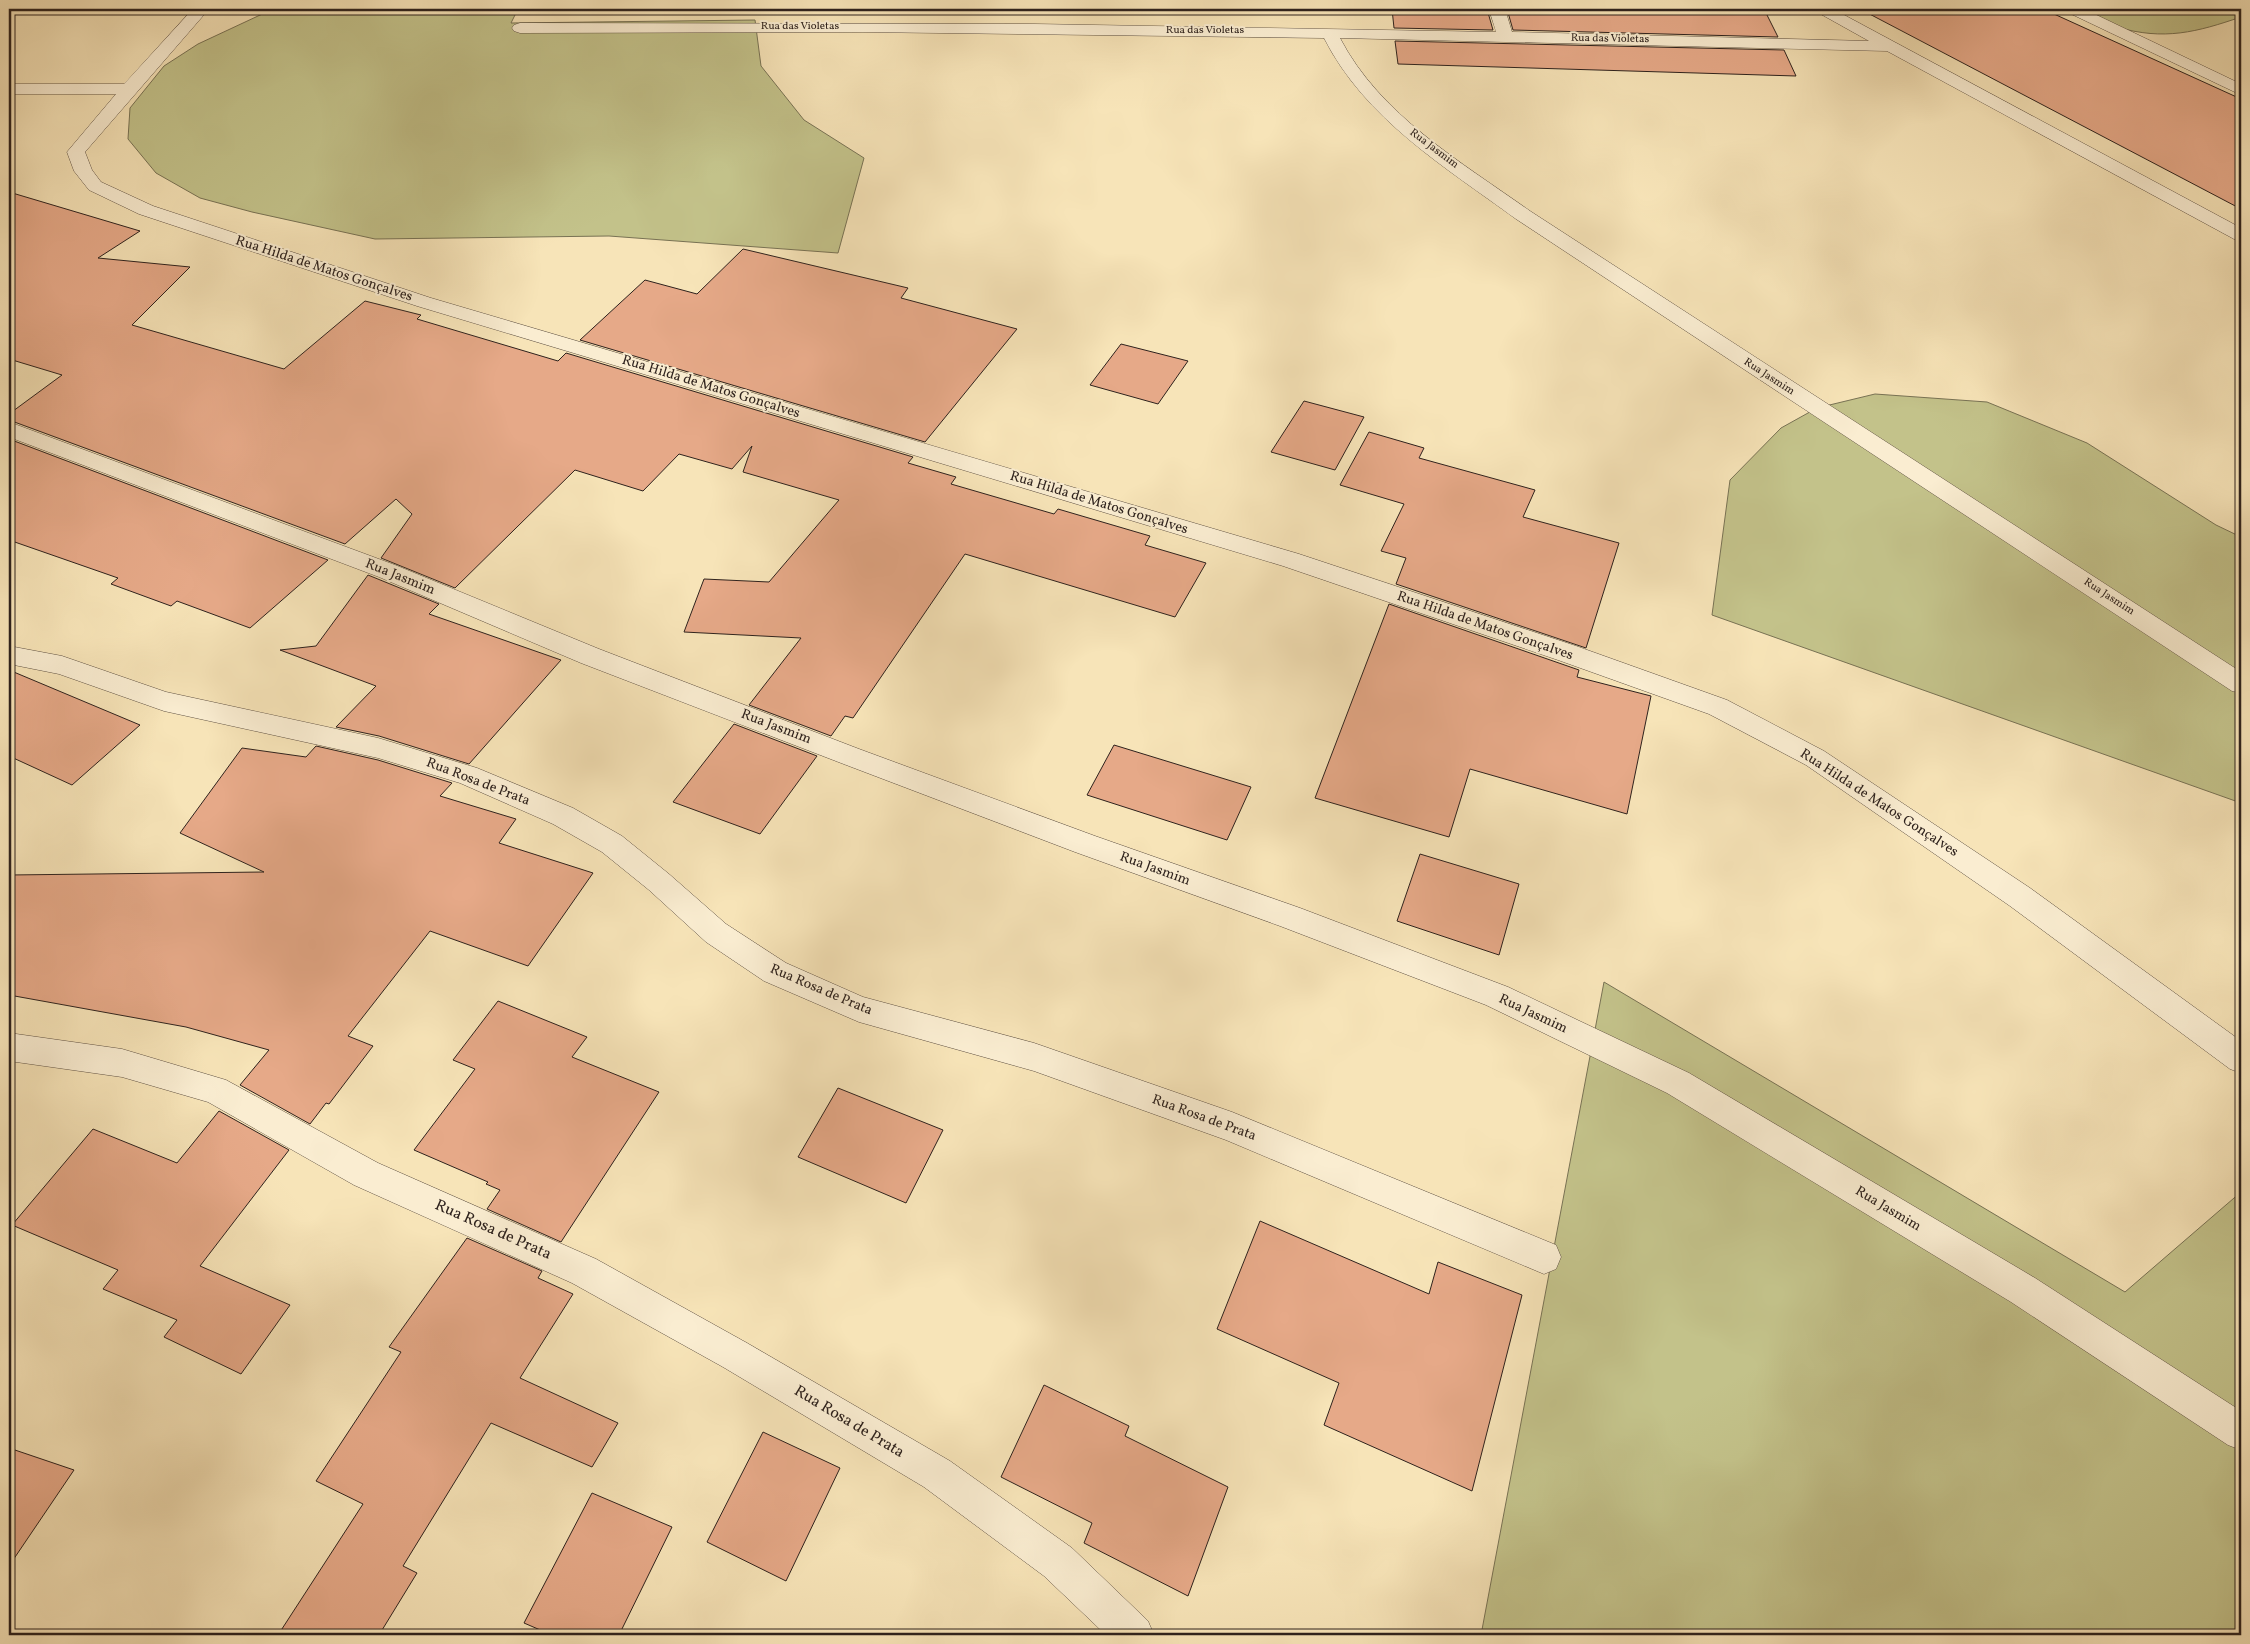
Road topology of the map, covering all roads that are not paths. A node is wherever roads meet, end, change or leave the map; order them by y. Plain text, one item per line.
1 (201, 9) edge
2 (1497, 9) edge
3 (1822, 9) edge
4 (2072, 9) edge
5 (524, 22) dead end
6 (1329, 33) junction
7 (1506, 36) junction
8 (1890, 46) junction
9 (9, 89) edge
10 (129, 89) junction
11 (2241, 90) edge
12 (2241, 235) edge
13 (9, 429) edge
14 (9, 656) edge
15 (2241, 684) edge
16 (9, 1046) edge
17 (2241, 1059) edge
18 (1544, 1257) dead end
19 (2241, 1432) edge
20 (1134, 1635) edge

1 - 10 street, Rua Hilda de Matos Gonçalves
2 - 7 street
3 - 8 street
4 - 11 street
5 - 6 street, Rua das Violetas
6 - 7 street, Rua das Violetas
6 - 15 street, Rua Jasmim
7 - 8 street, Rua das Violetas
8 - 12 street
9 - 10 street
10 - 17 street, Rua Hilda de Matos Gonçalves
13 - 19 street, Rua Jasmim
14 - 18 street, Rua Rosa de Prata
16 - 20 street, Rua Rosa de Prata

